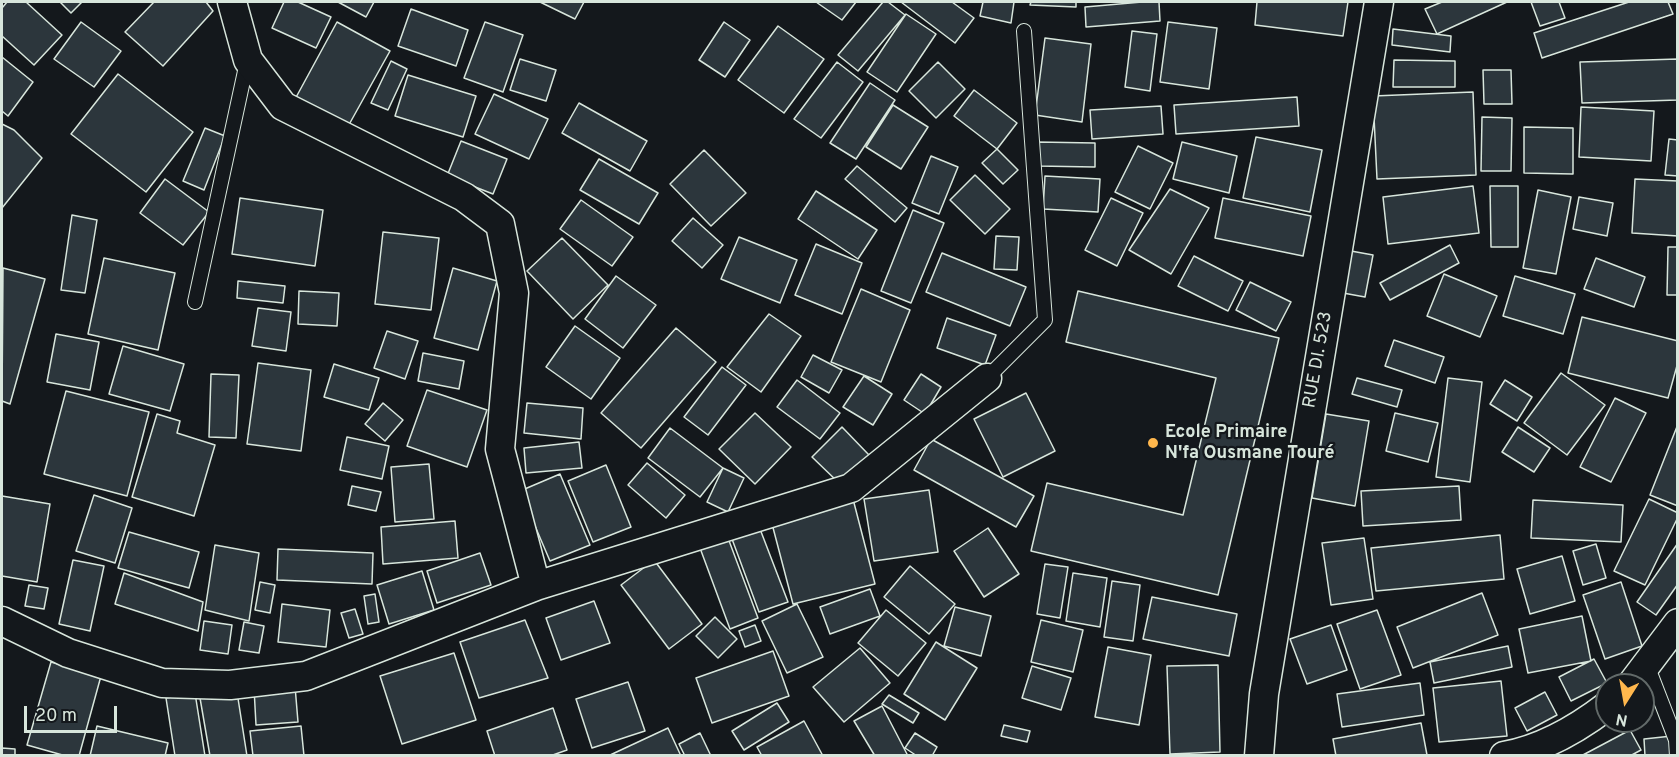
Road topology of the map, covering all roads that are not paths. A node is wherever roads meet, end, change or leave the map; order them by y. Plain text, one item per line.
1 (232, 2) edge
2 (1379, 2) edge
3 (1024, 31) dead end
4 (248, 60) junction
5 (195, 302) dead end
6 (987, 378) joint
7 (536, 586) junction
8 (2, 621) edge
9 (1677, 623) edge
10 (1640, 673) edge
11 (1655, 703) edge
12 (1595, 715) edge
13 (1259, 756) edge
14 (1504, 756) edge
15 (1677, 756) edge

1 - 4 street
2 - 13 street, RUE DI. 523
3 - 6 lane
4 - 5 lane
4 - 7 street
6 - 7 street
7 - 8 street
9 - 10 street
11 - 15 lane
12 - 14 street

